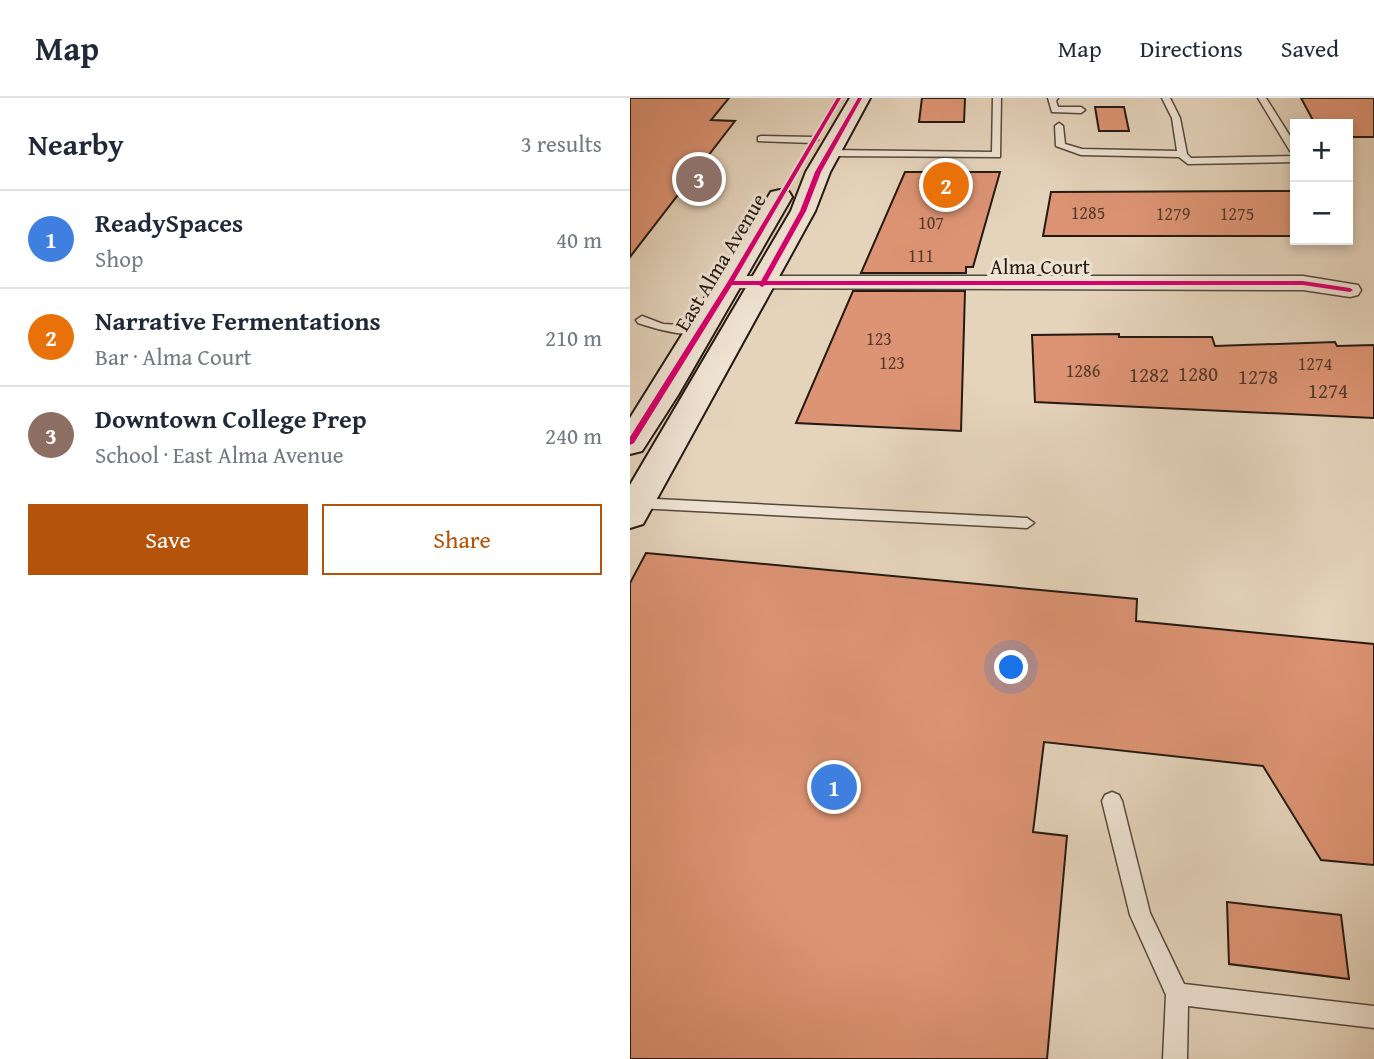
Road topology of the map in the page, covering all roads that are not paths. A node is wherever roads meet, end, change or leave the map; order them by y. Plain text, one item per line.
1 (839, 98) edge
2 (860, 98) edge
3 (998, 98) edge
4 (1054, 98) edge
5 (1166, 98) edge
6 (1262, 98) edge
7 (1081, 110) dead end
8 (1059, 126) dead end
9 (761, 139) dead end
10 (1290, 143) edge
11 (820, 147) junction
12 (1182, 154) junction
13 (1290, 159) edge
14 (730, 283) junction
15 (762, 285) junction
16 (1350, 289) dead end
17 (642, 320) dead end
18 (699, 330) junction
19 (630, 443) edge
20 (634, 509) edge
21 (1027, 523) dead end
22 (1112, 801) dead end
23 (1177, 994) junction
24 (1374, 1017) edge
25 (1175, 1059) edge

1 - 11 main road, East Alma Avenue
2 - 11 main road, East Alma Avenue
3 - 11 lane
4 - 7 lane
5 - 12 lane
6 - 10 lane
8 - 12 lane
9 - 11 lane
11 - 14 main road, East Alma Avenue
11 - 15 main road, East Alma Avenue
12 - 13 lane
14 - 15 street, Alma Court
14 - 18 main road, East Alma Avenue
15 - 16 street, Alma Court
15 - 20 main road, East Alma Avenue
17 - 18 lane
18 - 19 main road, East Alma Avenue
20 - 21 lane
22 - 23 lane
23 - 24 lane
23 - 25 lane

